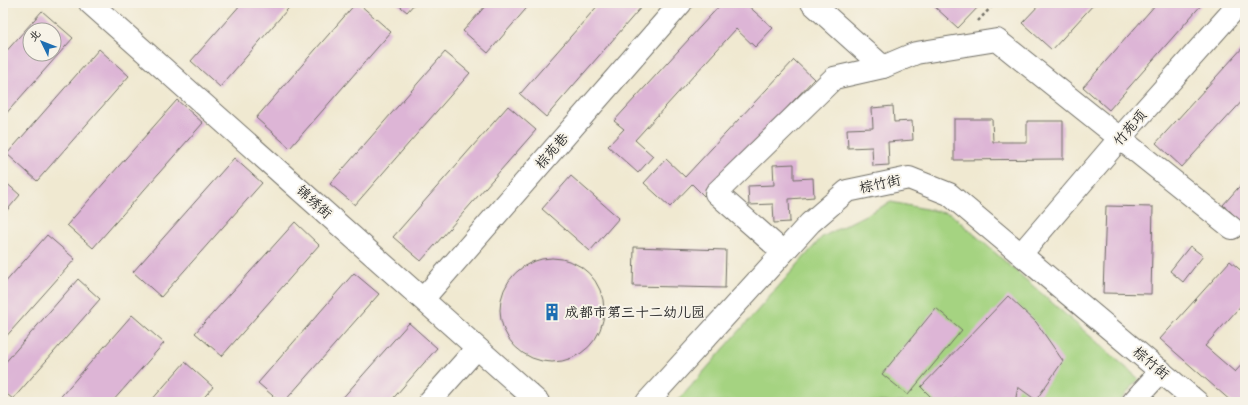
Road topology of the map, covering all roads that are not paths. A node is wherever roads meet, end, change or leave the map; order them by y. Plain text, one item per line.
1 (90, 3) edge
2 (681, 3) edge
3 (812, 3) edge
4 (1240, 3) edge
5 (883, 67) junction
6 (1120, 138) junction
7 (1232, 228) dead end
8 (783, 252) junction
9 (1021, 254) junction
10 (423, 300) junction
11 (477, 348) junction
12 (1161, 371) junction
13 (429, 402) edge
14 (538, 402) edge
15 (648, 402) edge
16 (1133, 402) edge
17 (1197, 402) edge

1 - 10 street, 锦绣街
2 - 10 street, 棕苑巷
3 - 5 street
4 - 6 street, 竹苑项
5 - 6 street
5 - 8 street
6 - 7 street
6 - 9 street, 竹苑项
8 - 9 street, 棕竹街
8 - 15 street, 棕竹街
9 - 12 street, 棕竹街
10 - 11 street, 锦绣街
11 - 13 street
11 - 14 street, 锦绣街
12 - 16 street
12 - 17 street, 棕竹街

